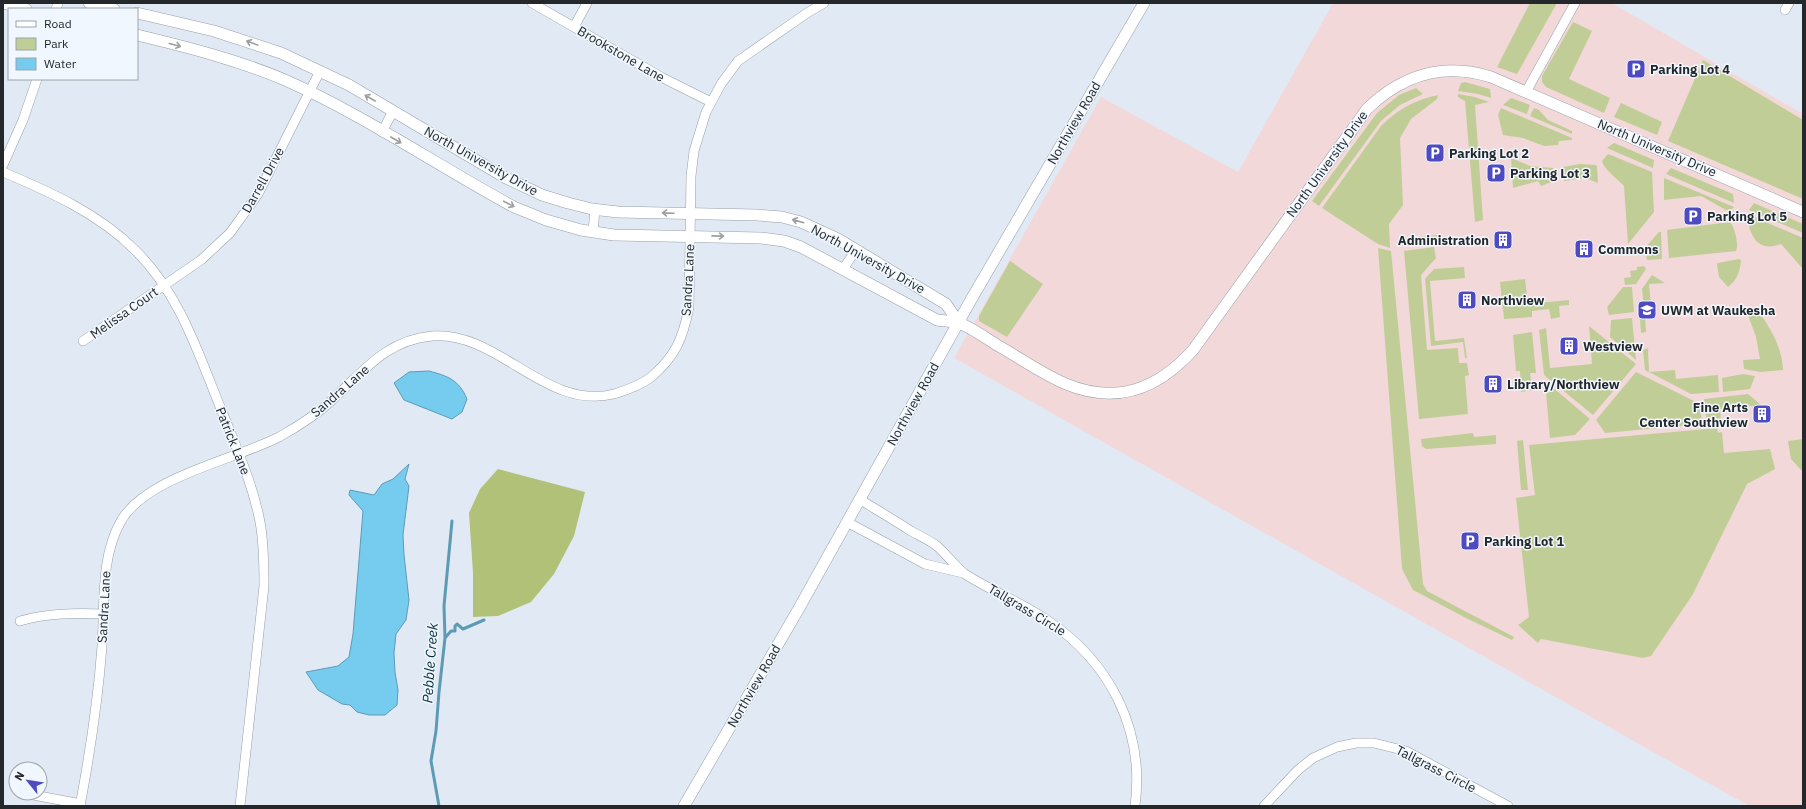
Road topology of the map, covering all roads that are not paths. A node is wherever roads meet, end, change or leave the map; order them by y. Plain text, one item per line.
1 (3, 3) edge
2 (89, 3) edge
3 (532, 3) edge
4 (588, 3) edge
5 (824, 3) edge
6 (1144, 3) edge
7 (1576, 3) edge
8 (22, 8) edge
9 (110, 8) edge
10 (138, 13) edge
11 (574, 27) junction
12 (138, 36) edge
13 (320, 71) junction
14 (37, 80) edge
15 (309, 92) junction
16 (1526, 92) junction
17 (711, 102) junction
18 (393, 111) junction
19 (382, 132) junction
20 (3, 165) edge
21 (3, 172) edge
22 (595, 209) junction
23 (1803, 212) edge
24 (691, 214) junction
25 (593, 232) junction
26 (690, 236) junction
27 (856, 250) junction
28 (843, 269) junction
29 (164, 284) junction
30 (959, 323) junction
31 (83, 341) dead end
32 (238, 453) junction
33 (859, 499) junction
34 (847, 522) junction
35 (964, 573) junction
36 (104, 614) junction
37 (20, 621) dead end
38 (48, 798) edge
39 (80, 805) edge
40 (240, 806) edge
41 (684, 806) edge
42 (1135, 806) edge
43 (1264, 806) edge
44 (1508, 806) edge

1 - 8 street
2 - 9 street
3 - 11 street, Brookstone Lane
4 - 11 street
5 - 17 street, Sandra Lane
6 - 30 street, Northview Road
7 - 16 street
13 -> 10 street, North University Drive
11 - 17 street, Brookstone Lane
12 -> 15 street, North University Drive
13 - 15 street, Darrell Drive
18 -> 13 street, North University Drive
14 - 20 street
15 - 19 street, North University Drive
15 - 29 street, Darrell Drive
16 - 23 street, North University Drive
16 - 30 street, North University Drive
17 - 24 street, Sandra Lane
18 - 19 street
18 - 22 street, North University Drive
19 -> 25 street, North University Drive
21 - 29 street, Patrick Lane
24 -> 22 street, North University Drive
22 - 25 street
24 - 26 street, Sandra Lane
27 -> 24 street, North University Drive
25 - 26 street, North University Drive
26 -> 28 street, North University Drive
26 - 32 street, Sandra Lane
27 - 28 street
27 - 30 street, North University Drive
28 - 30 street, North University Drive
29 - 31 street, Melissa Court
29 - 32 street, Patrick Lane
30 - 33 street, Northview Road
32 - 36 street, Sandra Lane
32 - 40 street, Patrick Lane
33 - 34 street, Northview Road
33 - 35 street, Tallgrass Circle
34 - 35 street, Tallgrass Circle
34 - 41 street, Northview Road
35 - 42 street, Tallgrass Circle
36 - 37 street
36 - 39 street, Sandra Lane
38 - 39 street
43 - 44 street, Tallgrass Circle

